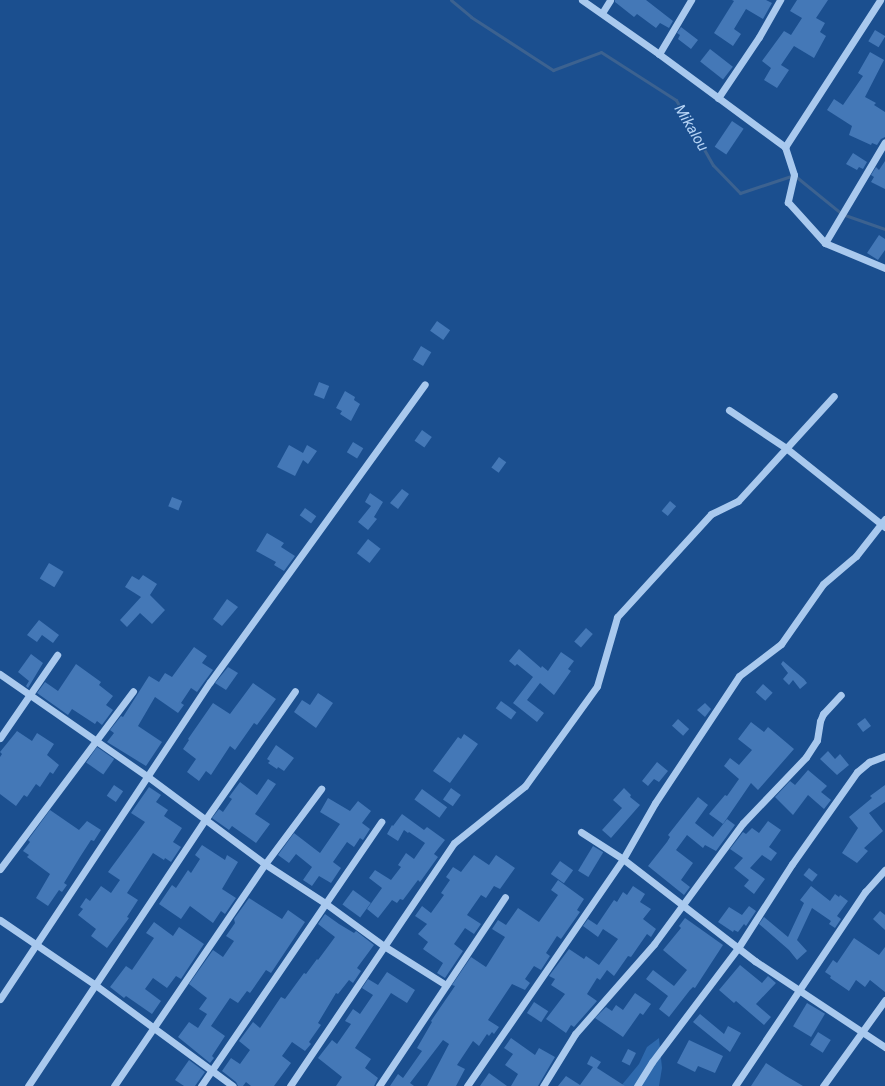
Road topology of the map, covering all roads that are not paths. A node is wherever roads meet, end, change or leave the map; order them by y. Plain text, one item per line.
1 (582, 0) edge
2 (610, 0) edge
3 (690, 0) edge
4 (780, 0) edge
5 (880, 0) edge
6 (602, 14) junction
7 (659, 54) junction
8 (718, 98) junction
9 (885, 142) edge
10 (785, 147) junction
11 (825, 243) junction
12 (885, 268) edge
13 (425, 384) dead end
14 (834, 396) dead end
15 (729, 410) dead end
16 (786, 448) junction
17 (884, 523) edge
18 (57, 655) dead end
19 (0, 674) edge
20 (133, 691) dead end
21 (295, 691) dead end
22 (30, 695) junction
23 (841, 695) dead end
24 (0, 738) edge
25 (95, 740) junction
26 (885, 756) edge
27 (147, 776) junction
28 (322, 789) dead end
29 (204, 820) junction
30 (381, 822) dead end
31 (581, 832) dead end
32 (623, 859) junction
33 (265, 864) junction
34 (0, 869) edge
35 (885, 870) edge
36 (505, 897) dead end
37 (325, 903) junction
38 (681, 905) junction
39 (0, 920) edge
40 (37, 944) junction
41 (384, 946) junction
42 (738, 948) junction
43 (94, 984) junction
44 (446, 985) junction
45 (799, 990) junction
46 (0, 999) edge
47 (885, 1000) edge
48 (153, 1028) junction
49 (863, 1032) junction
50 (885, 1047) edge
51 (211, 1071) junction
52 (28, 1086) edge
53 (114, 1086) edge
54 (201, 1086) edge
55 (233, 1086) edge
56 (290, 1086) edge
57 (380, 1086) edge
58 (467, 1086) edge
59 (543, 1086) edge
60 (637, 1086) edge
61 (735, 1086) edge
62 (823, 1086) edge

1 - 6 street
2 - 6 street
3 - 7 street
4 - 8 street
5 - 10 street
6 - 7 street
7 - 8 street
8 - 10 street
9 - 11 street
10 - 11 street
11 - 12 street
13 - 27 street
14 - 16 street
15 - 16 street
16 - 17 street
16 - 41 street
17 - 32 street
18 - 22 street
19 - 22 street
20 - 25 street
21 - 29 street
22 - 24 street
22 - 25 street
23 - 38 street
25 - 27 street
25 - 34 street
26 - 42 street
27 - 29 street
27 - 40 street
28 - 33 street
29 - 33 street
29 - 43 street
30 - 37 street
31 - 32 street
32 - 38 street
32 - 58 street
33 - 37 street
33 - 48 street
35 - 45 street
36 - 44 street
37 - 41 street
37 - 51 street
38 - 42 street
38 - 59 street
39 - 40 street
40 - 43 street
40 - 46 street
41 - 44 street
41 - 56 street
42 - 45 street
42 - 60 street
43 - 48 street
43 - 52 street
44 - 57 street
45 - 49 street
45 - 61 street
47 - 49 street
48 - 51 street
48 - 53 street
49 - 50 street
49 - 62 street
51 - 54 street
51 - 55 street

